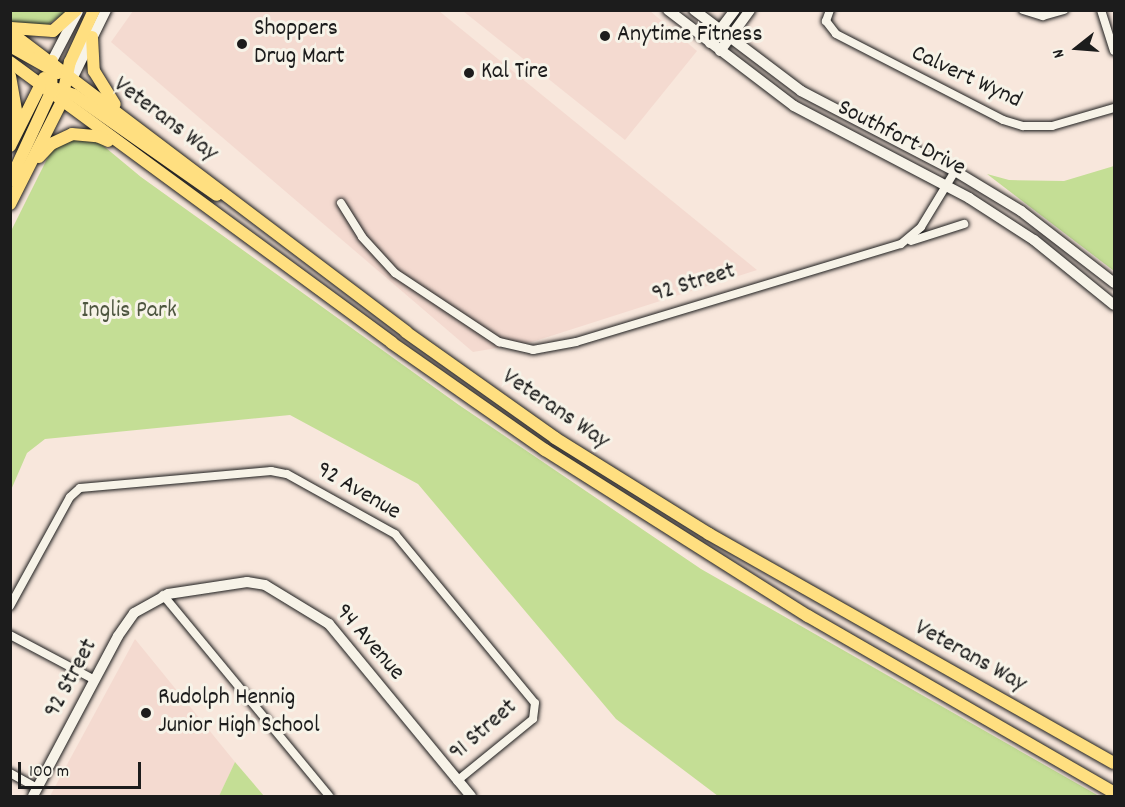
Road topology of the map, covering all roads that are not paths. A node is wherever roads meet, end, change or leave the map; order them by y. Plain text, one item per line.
1 (77, 10) edge
2 (94, 10) edge
3 (106, 10) edge
4 (668, 10) edge
5 (694, 10) edge
6 (735, 10) edge
7 (750, 10) edge
8 (830, 10) edge
9 (1023, 10) edge
10 (1064, 10) edge
11 (1101, 10) edge
12 (10, 30) edge
13 (720, 30) junction
14 (92, 37) junction
15 (730, 38) junction
16 (710, 43) junction
17 (10, 46) edge
18 (720, 51) junction
19 (1114, 51) edge
20 (10, 62) edge
21 (51, 67) junction
22 (68, 75) junction
23 (10, 76) edge
24 (56, 91) junction
25 (1114, 108) edge
26 (123, 115) junction
27 (10, 133) edge
28 (10, 146) edge
29 (128, 151) junction
30 (955, 171) junction
31 (23, 177) junction
32 (10, 182) edge
33 (947, 186) junction
34 (341, 203) dead end
35 (10, 204) edge
36 (964, 224) dead end
37 (274, 229) junction
38 (900, 244) junction
39 (1114, 283) edge
40 (1114, 305) edge
41 (163, 595) junction
42 (10, 606) edge
43 (10, 635) edge
44 (95, 680) junction
45 (536, 711) joint
46 (1114, 763) edge
47 (10, 773) edge
48 (458, 781) junction
49 (35, 792) edge
50 (1114, 793) edge
51 (329, 796) edge
52 (471, 796) edge

1 - 12 main road
1 - 21 main road
2 - 22 main road
3 - 14 main road
4 - 16 main road, Southfort Drive
5 - 13 main road, Southfort Drive
6 - 13 main road
7 - 15 main road
8 - 25 street, Calvert Wynd
9 - 10 street
11 - 19 street
12 - 21 main road, Veterans Way
13 - 15 main road, Southfort Drive
13 - 16 main road
14 - 22 main road
14 - 26 main road
15 - 18 main road
15 - 30 main road, Southfort Drive
16 - 18 main road, Southfort Drive
17 - 21 main road
18 - 33 main road, Southfort Drive
20 - 24 main road, Veterans Way
21 - 22 main road, Veterans Way
21 - 24 main road
22 - 24 main road
22 - 26 main road, Veterans Way
23 - 27 main road
24 - 28 main road
24 - 29 main road, Veterans Way
24 - 31 main road
24 - 32 main road
24 - 37 main road
26 - 37 main road, Veterans Way
29 - 31 main road
29 - 50 main road, Veterans Way
30 - 33 street, 92 Street
30 - 39 main road, Southfort Drive
31 - 35 main road
33 - 38 street, 92 Street
33 - 40 main road, Southfort Drive
34 - 38 street, 92 Street
36 - 38 street, 92 Street
37 - 46 main road, Veterans Way
41 - 44 main road, 92 Street
41 - 48 main road, 94 Avenue
41 - 51 street
42 - 45 street, 92 Avenue
43 - 44 street
44 - 49 main road, 92 Street
45 - 48 street, 91 Street
47 - 49 street
48 - 52 main road, 94 Avenue

